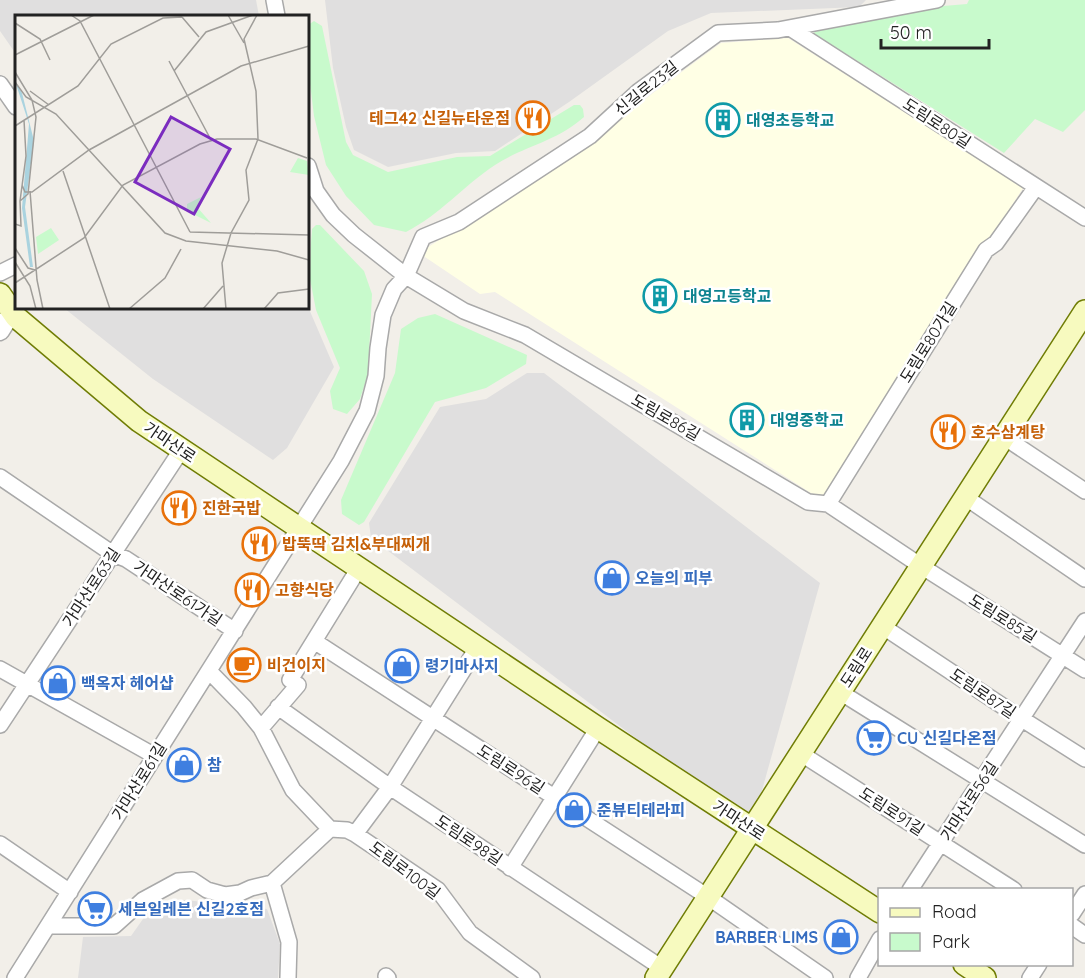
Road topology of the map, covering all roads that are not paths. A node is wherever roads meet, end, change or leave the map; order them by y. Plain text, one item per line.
1 (274, 0) edge
2 (937, 0) edge
3 (870, 6) edge
4 (277, 15) edge
5 (790, 28) junction
6 (0, 84) edge
7 (15, 105) edge
8 (309, 169) edge
9 (1036, 187) junction
10 (1085, 218) edge
11 (15, 266) edge
12 (0, 273) edge
13 (406, 276) junction
14 (0, 294) edge
15 (1085, 311) edge
16 (12, 312) junction
17 (0, 331) edge
18 (1004, 437) junction
19 (182, 449) junction
20 (0, 477) edge
21 (1085, 490) edge
22 (965, 497) junction
23 (828, 504) junction
24 (299, 528) junction
25 (113, 554) junction
26 (921, 566) junction
27 (359, 568) junction
28 (1085, 579) edge
29 (1085, 621) edge
30 (882, 626) junction
31 (234, 631) junction
32 (314, 641) junction
33 (477, 648) junction
34 (1062, 656) junction
35 (0, 669) edge
36 (1085, 670) edge
37 (209, 671) junction
38 (27, 683) junction
39 (840, 692) junction
40 (278, 707) junction
41 (433, 718) junction
42 (1022, 719) junction
43 (0, 725) edge
44 (261, 728) junction
45 (598, 728) junction
46 (800, 753) junction
47 (155, 756) junction
48 (1085, 759) edge
49 (982, 781) junction
50 (390, 787) junction
51 (555, 797) junction
52 (752, 828) junction
53 (330, 829) junction
54 (356, 834) junction
55 (941, 843) junction
56 (0, 844) edge
57 (1085, 845) edge
58 (510, 868) junction
59 (272, 883) junction
60 (911, 888) edge
61 (1011, 888) edge
62 (70, 892) junction
63 (1085, 894) edge
64 (708, 897) junction
65 (878, 911) edge
66 (1073, 912) edge
67 (48, 926) junction
68 (878, 941) edge
69 (967, 966) edge
70 (659, 973) edge
71 (15, 978) edge
72 (288, 978) edge
73 (532, 978) edge
74 (825, 978) edge
75 (858, 978) edge
76 (986, 978) edge

1 - 4 street
2 - 3 street, 신길로23길
3 - 5 street, 신길로23길
5 - 9 street, 도림로80길
5 - 13 street, 신길로23길
6 - 7 street
8 - 13 street, 도림로86길
9 - 10 street, 도림로80길
9 - 23 street, 도림로80가길
11 - 12 street
13 - 23 street, 도림로86길
13 - 24 street, 신길로23길
14 - 16 main road, 가마산로
15 - 18 main road, 도림로
16 - 17 street
16 - 19 main road, 가마산로
18 - 21 street
18 - 22 main road, 도림로
19 - 24 main road, 가마산로
19 - 25 street, 가마산로63길
20 - 25 street, 가마산로61가길
22 - 26 main road, 도림로
22 - 28 street
23 - 26 street, 도림로86길
24 - 27 main road, 가마산로
24 - 31 street, 가마산로61길
25 - 31 street, 가마산로61가길
25 - 38 street, 가마산로63길
26 - 30 main road, 도림로
26 - 34 street, 도림로85길
27 - 32 street
27 - 33 main road, 가마산로
29 - 34 street, 가마산로56길
30 - 39 main road, 도림로
30 - 42 street, 도림로87길
31 - 37 street, 가마산로61길
32 - 40 street
32 - 41 street, 도림로96길
33 - 41 street
33 - 45 main road, 가마산로
34 - 36 street, 도림로85길
34 - 42 street, 가마산로56길
35 - 38 street
37 - 44 street
37 - 47 street, 가마산로61길
38 - 43 street, 가마산로63길
38 - 47 street
39 - 46 main road, 도림로
39 - 49 street
40 - 44 street
40 - 50 street, 도림로98길
41 - 50 street
41 - 51 street, 도림로96길
42 - 48 street, 도림로87길
42 - 49 street, 가마산로56길
44 - 53 street
45 - 51 street
45 - 52 main road, 가마산로
46 - 52 main road, 도림로
46 - 55 street, 도림로91길
47 - 62 street, 가마산로61길
49 - 55 street, 가마산로56길
49 - 57 street
50 - 54 street
50 - 58 street, 도림로98길
51 - 58 street
51 - 64 street, 도림로96길
52 - 64 main road, 도림로
52 - 65 main road, 가마산로
53 - 54 street, 도림로100길
53 - 59 street
54 - 73 street, 도림로100길
55 - 60 street, 가마산로56길
55 - 61 street, 도림로91길
56 - 62 street
58 - 70 street, 도림로98길
59 - 67 street
59 - 72 street
62 - 67 street, 가마산로61길
63 - 66 street
64 - 70 main road, 도림로
64 - 74 street
67 - 71 street, 가마산로61길
68 - 75 street
69 - 76 main road

